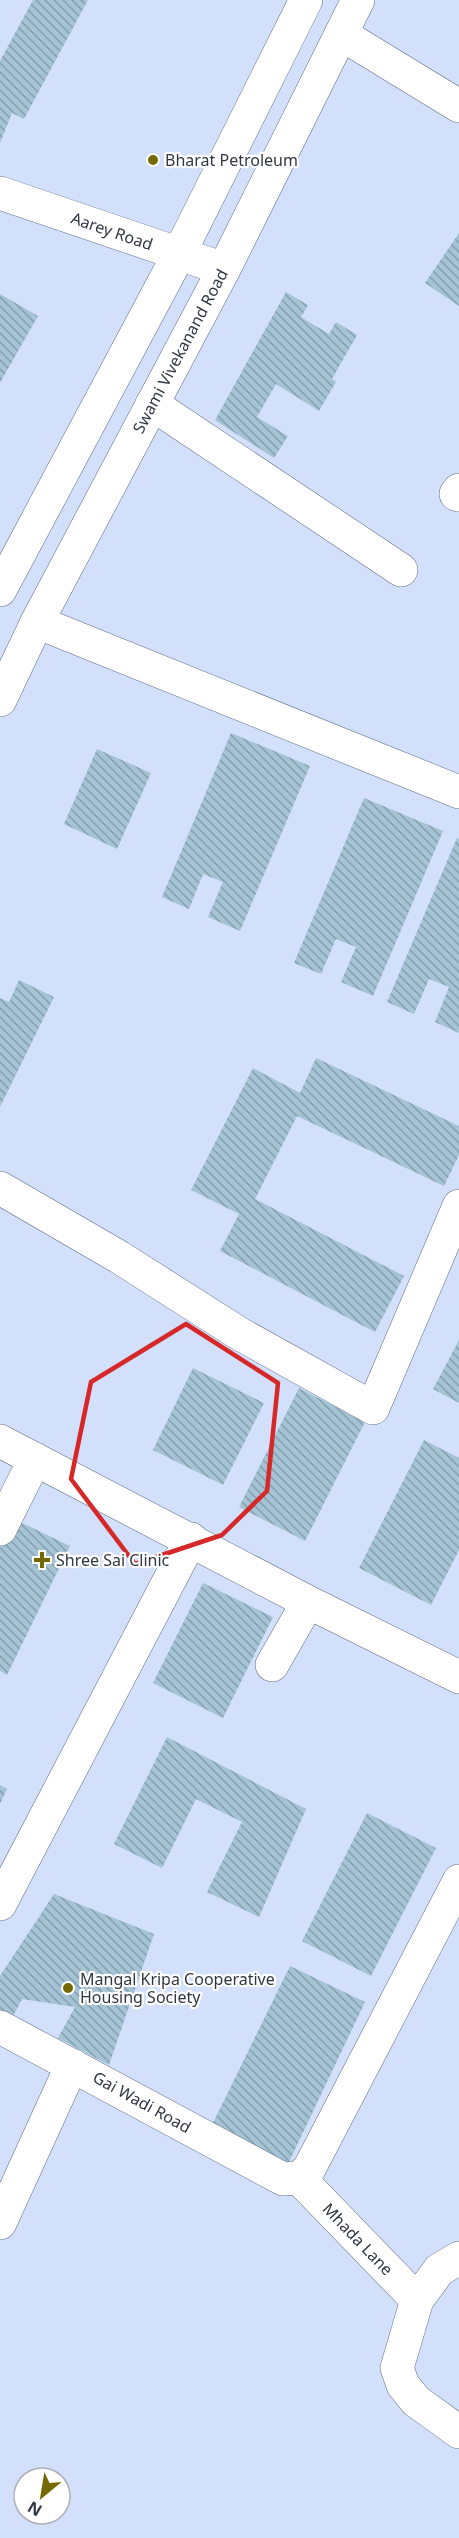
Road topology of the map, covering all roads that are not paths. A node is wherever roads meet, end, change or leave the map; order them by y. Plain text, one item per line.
1 (306, 0) edge
2 (358, 0) edge
3 (341, 34) junction
4 (459, 106) edge
5 (0, 193) edge
6 (179, 254) junction
7 (224, 269) junction
8 (152, 404) junction
9 (459, 490) edge
10 (459, 495) edge
11 (401, 570) dead end
12 (0, 590) edge
13 (37, 622) junction
14 (0, 700) edge
15 (459, 792) edge
16 (0, 1188) edge
17 (459, 1206) edge
18 (0, 1441) edge
19 (35, 1459) junction
20 (0, 1529) edge
21 (191, 1539) junction
22 (308, 1602) junction
23 (272, 1665) dead end
24 (459, 1677) edge
25 (459, 1881) edge
26 (0, 1904) edge
27 (0, 2027) edge
28 (72, 2065) junction
29 (291, 2179) junction
30 (0, 2223) edge
31 (459, 2258) edge
32 (417, 2300) junction
33 (459, 2432) edge

1 - 6 street
2 - 3 street, Swami Vivekanand Road
3 - 4 street
3 - 7 street, Swami Vivekanand Road
5 - 6 street, Aarey Road
6 - 7 street, Aarey Road
6 - 12 street
7 - 8 street, Swami Vivekanand Road
8 - 11 street
8 - 13 street, Swami Vivekanand Road
9 - 10 street
13 - 14 street, Swami Vivekanand Road
13 - 15 street
16 - 17 street
18 - 19 street
19 - 20 street
19 - 21 street
21 - 22 street
21 - 26 street
22 - 23 street
22 - 24 street
25 - 29 street
27 - 28 street, Gai Wadi Road
28 - 29 street, Gai Wadi Road
28 - 30 street
29 - 32 street, Mhada Lane
31 - 32 street
32 - 33 street

